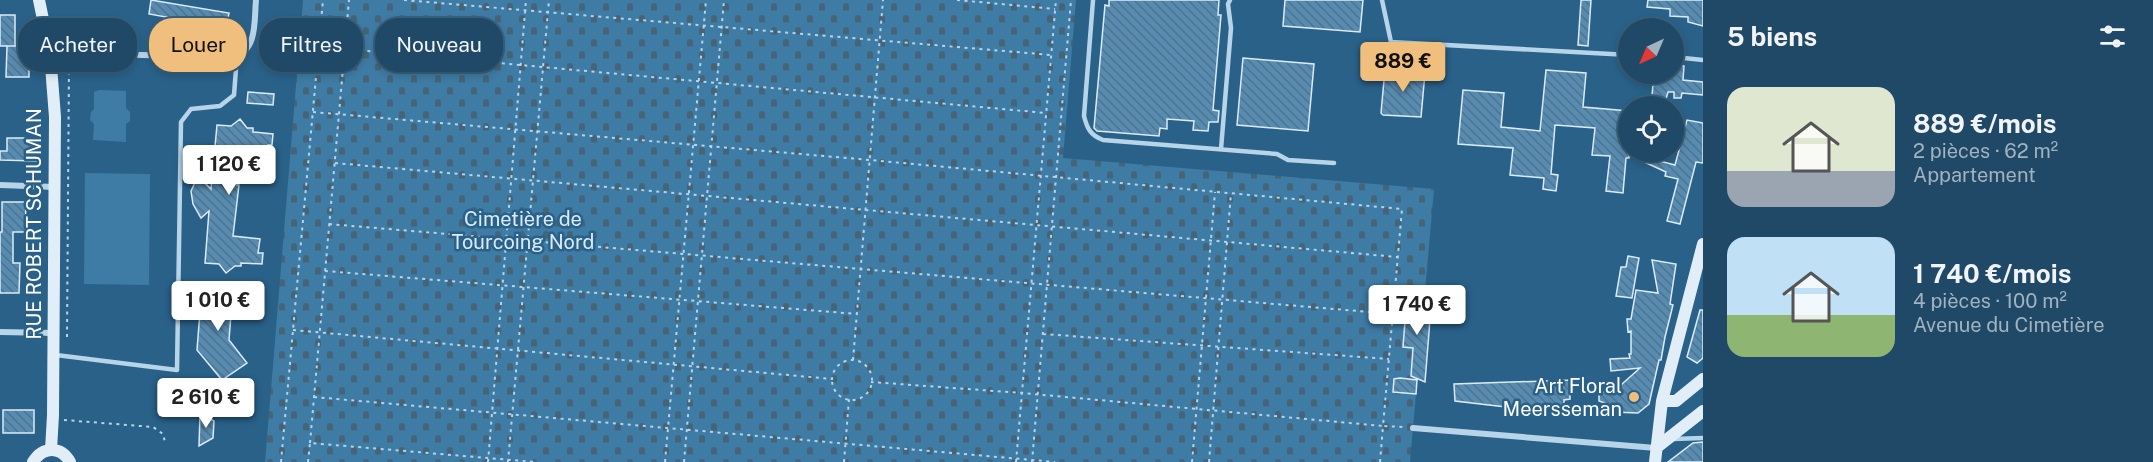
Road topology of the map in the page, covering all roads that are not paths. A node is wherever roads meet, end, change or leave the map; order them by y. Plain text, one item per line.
1 (39, 0) edge
2 (256, 0) edge
3 (1092, 0) edge
4 (1230, 0) edge
5 (1382, 0) edge
6 (43, 18) edge
7 (247, 48) edge
8 (1618, 54) edge
9 (1684, 58) edge
10 (1703, 60) edge
11 (51, 72) edge
12 (236, 72) edge
13 (1221, 149) junction
14 (1334, 163) dead end
15 (0, 185) edge
16 (55, 187) junction
17 (1703, 244) edge
18 (0, 332) edge
19 (54, 333) junction
20 (53, 354) junction
21 (1703, 379) edge
22 (1662, 401) junction
23 (1703, 411) edge
24 (1413, 428) road end
25 (1703, 438) edge
26 (1670, 439) junction
27 (1656, 448) junction
28 (51, 450) junction
29 (33, 462) edge
30 (70, 462) edge
31 (1655, 462) edge

1 - 6 street, RUE ROBERT SCHUMAN
2 - 7 street
3 - 13 lane
4 - 13 lane
5 - 8 lane
9 - 10 lane
11 - 16 street, RUE ROBERT SCHUMAN
12 - 20 lane
13 - 14 lane
15 - 16 street
16 - 19 street, RUE ROBERT SCHUMAN
17 - 22 street
18 - 19 street
19 - 20 street, RUE ROBERT SCHUMAN
20 - 28 street, RUE ROBERT SCHUMAN
21 - 22 street
22 - 27 street
23 - 26 street
24 - 27 street
25 - 26 lane
26 - 27 street
27 - 31 street
28 - 29 street
28 - 30 street

